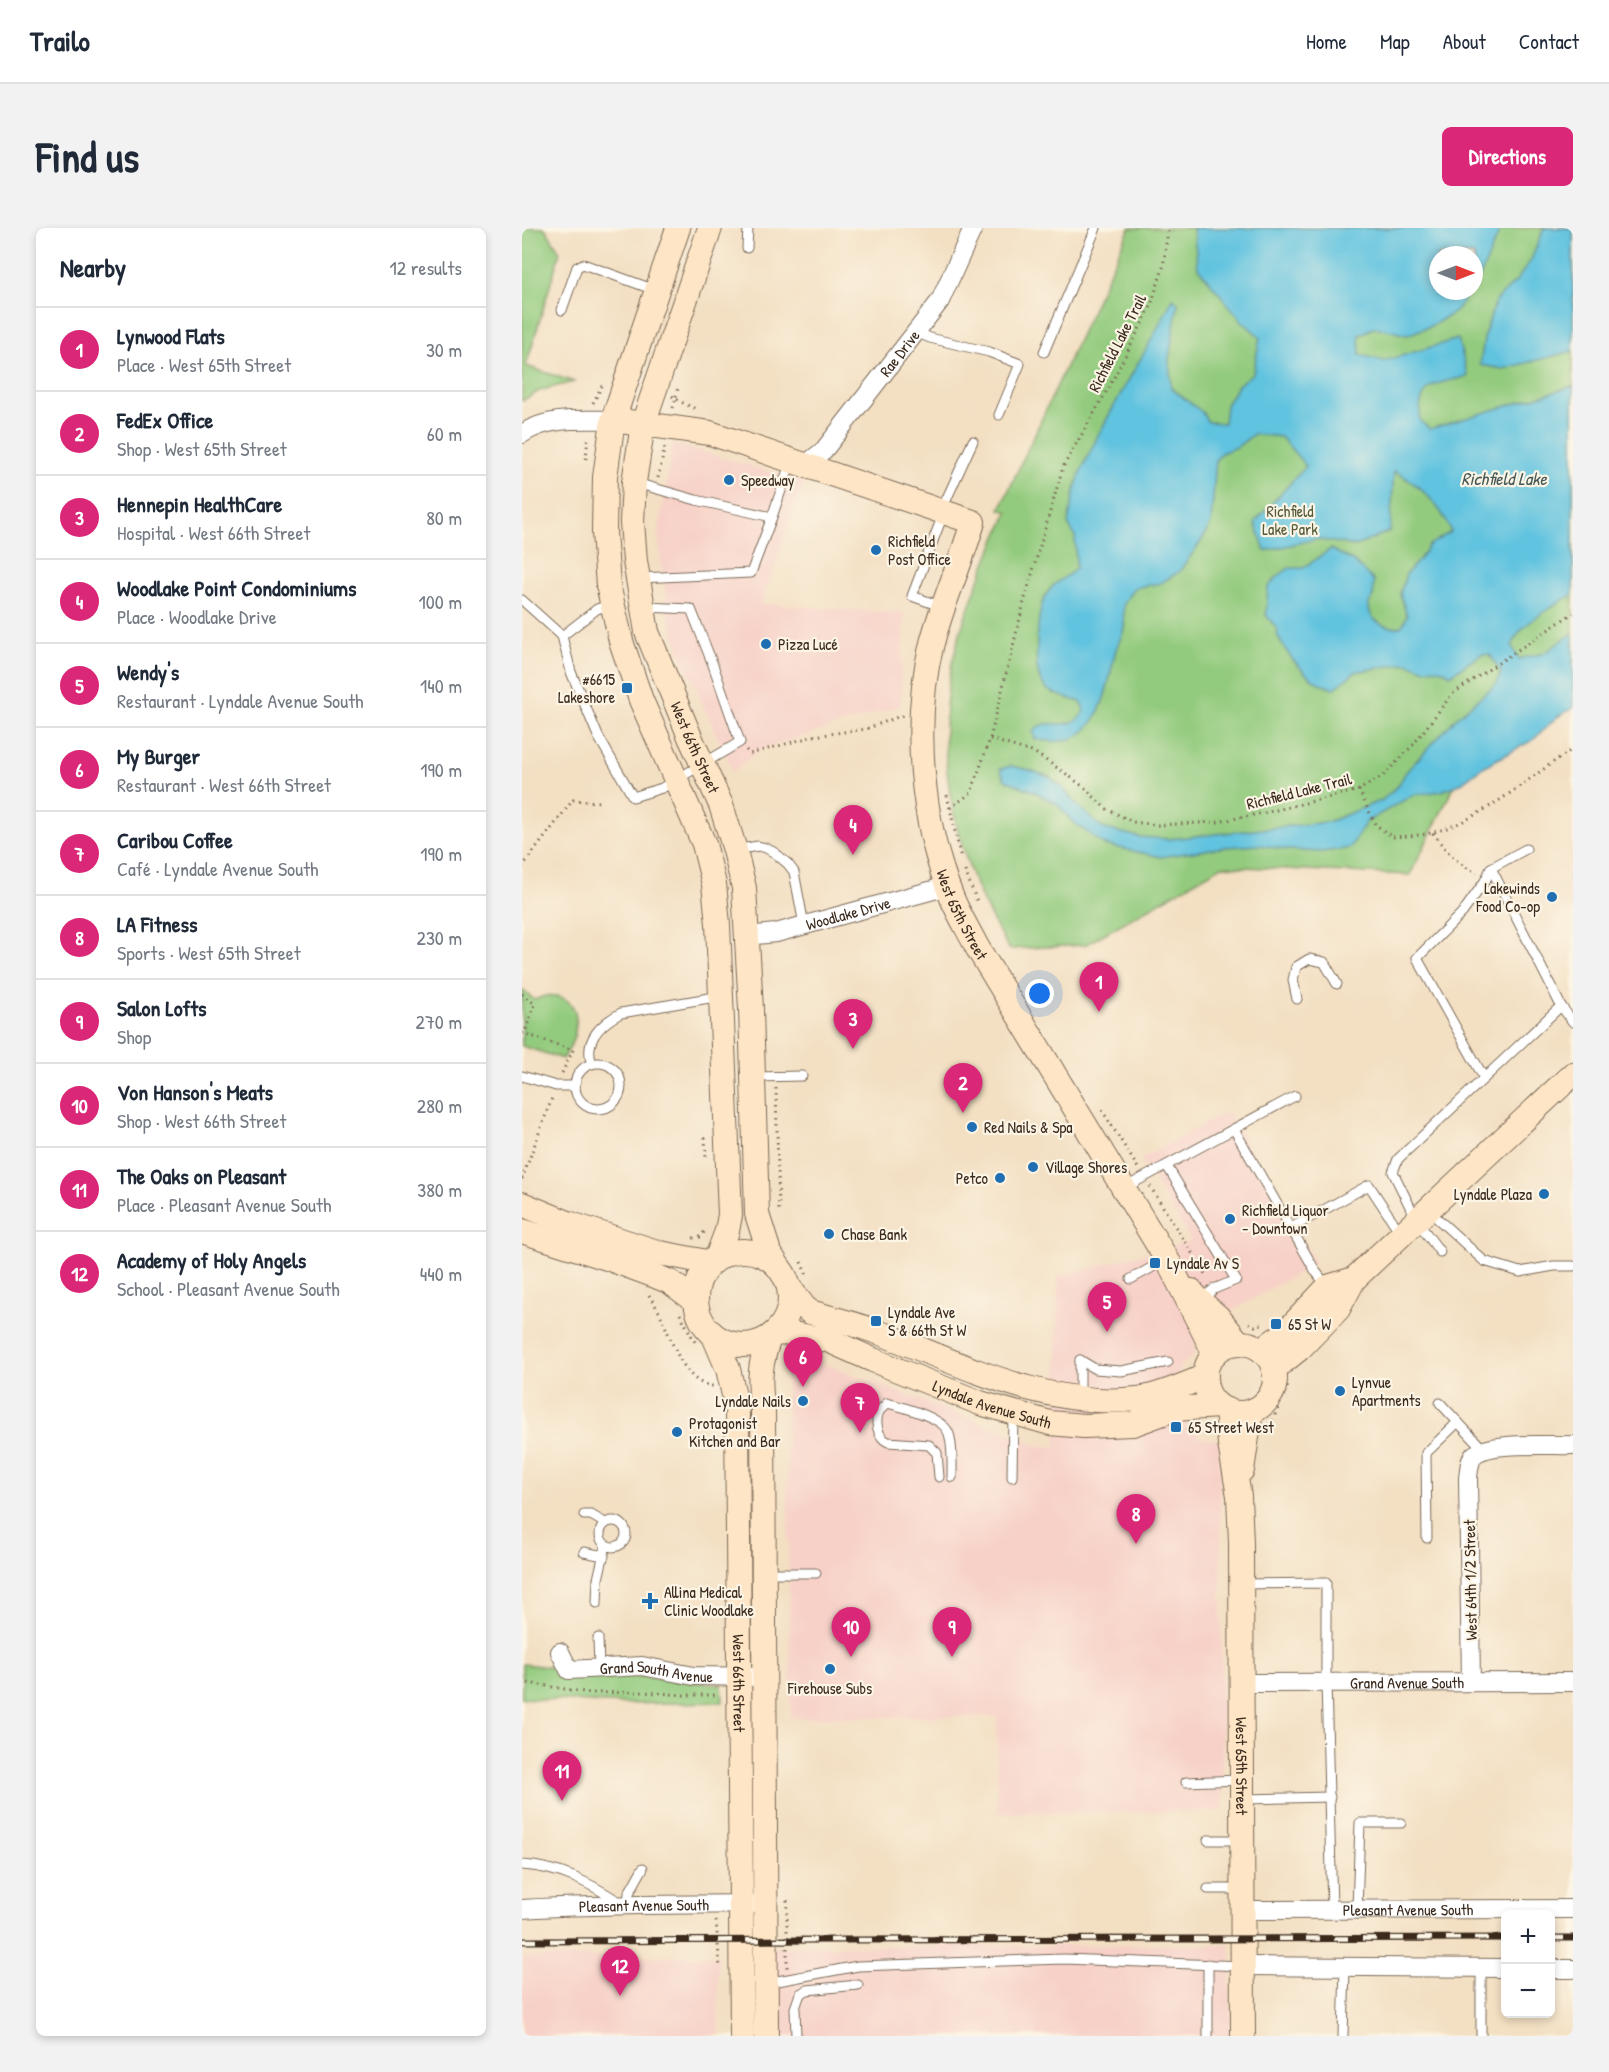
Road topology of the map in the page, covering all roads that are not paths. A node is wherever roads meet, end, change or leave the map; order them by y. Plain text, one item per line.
1 (678, 228) edge
2 (710, 228) edge
3 (748, 228) edge
4 (973, 228) edge
5 (1096, 228) edge
6 (747, 248) dead end
7 (657, 291) junction
8 (562, 310) dead end
9 (916, 332) junction
10 (1044, 352) dead end
11 (999, 415) dead end
12 (613, 420) junction
13 (643, 424) junction
14 (522, 434) edge
15 (973, 441) dead end
16 (799, 463) junction
17 (634, 482) junction
18 (942, 512) junction
19 (772, 517) junction
20 (637, 578) junction
21 (522, 600) edge
22 (612, 604) junction
23 (642, 607) junction
24 (943, 607) junction
25 (562, 636) junction
26 (702, 764) junction
27 (676, 778) junction
28 (1526, 849) dead end
29 (735, 850) junction
30 (1491, 868) junction
31 (948, 886) junction
32 (804, 925) junction
33 (747, 936) junction
34 (1337, 984) dead end
35 (721, 996) junction
36 (1297, 999) dead end
37 (1561, 1006) junction
38 (1573, 1022) edge
39 (590, 1060) junction
40 (1573, 1074) edge
41 (522, 1076) edge
42 (802, 1076) dead end
43 (753, 1077) junction
44 (1484, 1078) junction
45 (574, 1086) junction
46 (1295, 1096) dead end
47 (1234, 1129) junction
48 (1167, 1166) junction
49 (1134, 1183) junction
50 (529, 1209) edge
51 (1416, 1222) junction
52 (1291, 1228) junction
53 (522, 1231) edge
54 (1440, 1252) dead end
55 (1168, 1260) junction
56 (714, 1261) junction
57 (1573, 1266) edge
58 (794, 1275) junction
59 (1131, 1279) dead end
60 (1354, 1279) junction
61 (1328, 1287) junction
62 (1207, 1295) junction
63 (687, 1305) junction
64 (771, 1336) junction
65 (706, 1341) junction
66 (1262, 1353) junction
67 (1168, 1362) dead end
68 (1210, 1365) junction
69 (1080, 1400) junction
70 (1440, 1403) dead end
71 (1223, 1408) junction
72 (1251, 1412) junction
73 (1013, 1414) junction
74 (1458, 1422) junction
75 (1573, 1445) edge
76 (1484, 1450) junction
77 (939, 1477) dead end
78 (952, 1477) dead end
79 (1012, 1477) dead end
80 (1239, 1496) junction
81 (584, 1515) dead end
82 (605, 1523) junction
83 (1427, 1538) dead end
84 (606, 1545) junction
85 (584, 1552) dead end
86 (604, 1556) junction
87 (764, 1573) junction
88 (816, 1574) dead end
89 (1241, 1584) junction
90 (597, 1603) dead end
91 (598, 1638) dead end
92 (560, 1652) dead end
93 (599, 1668) junction
94 (740, 1677) junction
95 (764, 1677) junction
96 (1326, 1682) junction
97 (1471, 1682) junction
98 (1573, 1682) edge
99 (1241, 1683) junction
100 (1186, 1782) dead end
101 (1242, 1789) junction
102 (1330, 1797) junction
103 (1401, 1823) dead end
104 (1208, 1840) dead end
105 (1242, 1840) junction
106 (522, 1865) edge
107 (643, 1868) dead end
108 (1208, 1889) dead end
109 (1243, 1899) junction
110 (626, 1904) junction
111 (741, 1904) junction
112 (766, 1904) junction
113 (522, 1909) edge
114 (1573, 1909) edge
115 (1332, 1910) junction
116 (1357, 1910) junction
117 (1208, 1964) junction
118 (1243, 1966) junction
119 (1345, 1966) junction
120 (1481, 1968) junction
121 (1501, 1968) edge
122 (1555, 1969) edge
123 (1573, 1969) edge
124 (766, 1983) junction
125 (858, 1985) dead end
126 (742, 2036) edge
127 (766, 2036) edge
128 (796, 2036) edge
129 (1208, 2036) edge
130 (1243, 2036) edge
131 (1343, 2036) edge
132 (1481, 2036) edge

1 - 7 main road, West 66th Street
2 - 13 main road, West 66th Street
3 - 6 lane
4 - 9 street, Rae Drive
5 - 10 lane
7 - 8 lane
7 - 12 main road, West 66th Street
9 - 11 lane
9 - 16 street, Rae Drive
12 - 13 main road
12 - 14 street
12 - 22 main road, West 66th Street
13 - 16 main road
13 - 17 main road, West 66th Street
15 - 18 lane
16 - 18 main road
16 - 19 lane
17 - 19 lane
17 - 20 main road, West 66th Street
18 - 24 main road, West 65th Street
18 - 24 lane
19 - 20 lane
20 - 23 main road, West 66th Street
21 - 25 lane
22 - 25 lane
22 - 27 main road, West 66th Street
23 - 26 main road, West 66th Street
23 - 26 lane
24 - 31 main road, West 65th Street
25 - 27 lane
26 - 27 lane
26 - 29 main road, West 66th Street
27 - 35 main road, West 66th Street
28 - 30 lane
29 - 32 lane
29 - 33 main road, West 66th Street
30 - 37 lane
30 - 44 lane
31 - 32 street, Woodlake Drive
31 - 49 main road, West 65th Street
32 - 33 street, Woodlake Drive
33 - 43 main road, West 66th Street
34 - 36 lane
35 - 39 lane
35 - 56 main road, West 66th Street
37 - 38 lane
37 - 44 lane
39 - 45 lane
39 - 45 lane
40 - 51 main road, Lyndale Avenue South
41 - 45 lane
42 - 43 lane
43 - 58 main road, West 66th Street
44 - 51 lane
46 - 47 lane
47 - 48 lane
47 - 52 lane
48 - 49 lane
48 - 62 lane
49 - 55 main road, West 65th Street
50 - 56 main road
51 - 52 lane
51 - 54 lane
51 - 57 lane
51 - 60 main road, Lyndale Avenue South
52 - 61 lane
53 - 63 main road
55 - 59 lane
55 - 62 main road, West 65th Street
55 - 68 main road, West 65th Street
56 - 58 main road
56 - 63 main road
58 - 64 main road
58 - 69 main road, Lyndale Avenue South
60 - 61 main road, Lyndale Avenue South
60 - 66 main road, Lyndale Avenue South
61 - 66 main road, Lyndale Avenue South
62 - 66 main road, West 65th Street
63 - 65 main road
64 - 65 main road
64 - 73 main road, Lyndale Avenue South
64 - 87 main road, West 66th Street
65 - 94 main road, West 66th Street
66 - 68 main road, Lyndale Avenue South
66 - 72 main road
67 - 69 lane
68 - 69 main road, Lyndale Avenue South
68 - 71 main road
70 - 74 lane
71 - 72 main road, Lyndale Avenue South
71 - 73 main road, Lyndale Avenue South
71 - 80 main road, West 65th Street
72 - 80 main road, West 65th Street
73 - 79 lane
74 - 76 lane
74 - 83 lane
75 - 76 street
76 - 97 street, West 64th 1/2 Street
77 - 78 lane
80 - 89 main road, West 65th Street
81 - 82 lane
82 - 84 lane
82 - 84 lane
84 - 86 lane
85 - 86 lane
86 - 90 lane
87 - 88 lane
87 - 95 main road, West 66th Street
89 - 96 lane
89 - 99 main road, West 65th Street
91 - 93 lane
92 - 93 street, Grand South Avenue
93 - 94 street, Grand South Avenue
94 - 95 street, Grand South Avenue
94 - 111 main road, West 66th Street
95 - 112 main road, West 66th Street
96 - 97 street, Grand Avenue South
96 - 99 street, Grand Avenue South
96 - 102 lane
97 - 98 street, Grand Avenue South
99 - 101 main road, West 65th Street
100 - 101 lane
101 - 102 lane
101 - 105 main road, West 65th Street
102 - 115 lane
103 - 116 lane
104 - 105 lane
105 - 109 main road, West 65th Street
106 - 110 lane
107 - 110 lane
108 - 109 lane
109 - 115 street, Pleasant Avenue South
109 - 118 main road, West 65th Street
110 - 111 street, Pleasant Avenue South
110 - 113 street, Pleasant Avenue South
111 - 112 street, Pleasant Avenue South
111 - 126 main road, West 66th Street
112 - 124 main road, West 66th Street
114 - 116 street, Pleasant Avenue South
115 - 116 street, Pleasant Avenue South
117 - 118 lane
117 - 124 lane
117 - 129 lane
118 - 119 street
118 - 130 main road, West 65th Street
119 - 120 street
119 - 131 lane
120 - 121 street
120 - 132 lane
122 - 123 street
124 - 127 main road, West 66th Street
125 - 128 lane

